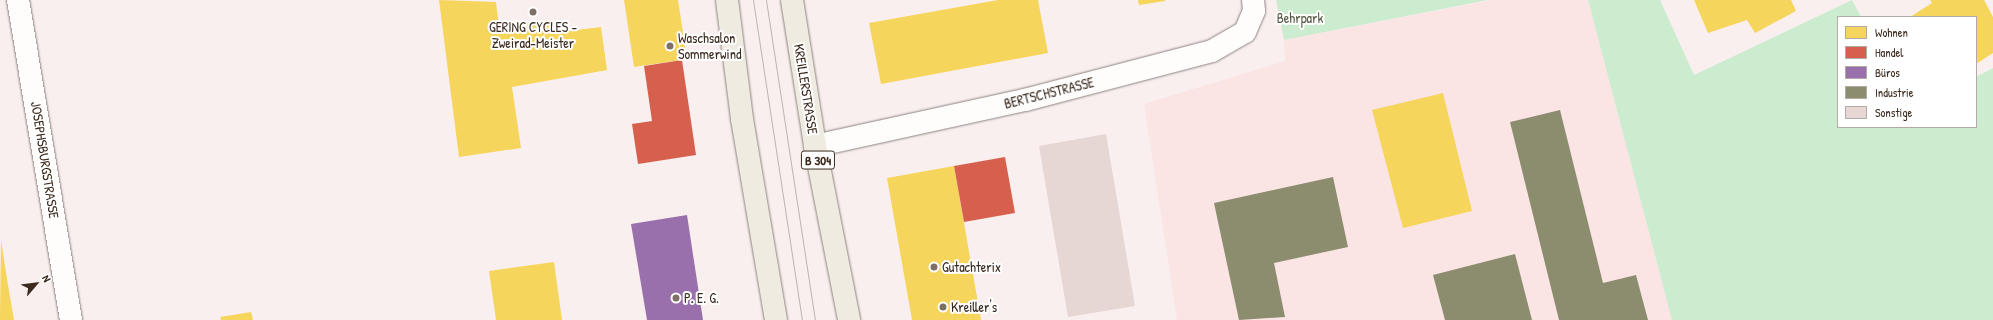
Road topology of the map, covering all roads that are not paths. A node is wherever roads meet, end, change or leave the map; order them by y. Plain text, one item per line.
1 (18, 0) edge
2 (727, 0) edge
3 (792, 0) edge
4 (1253, 0) edge
5 (815, 146) junction
6 (71, 320) edge
7 (776, 320) edge
8 (849, 320) edge

1 - 6 street, JOSEPHSBURGSTRASSE
2 - 7 main road
3 - 5 main road, KREILLERSTRASSE / B 304
4 - 5 street, BERTSCHSTRASSE
5 - 8 main road, KREILLERSTRASSE / B 304

